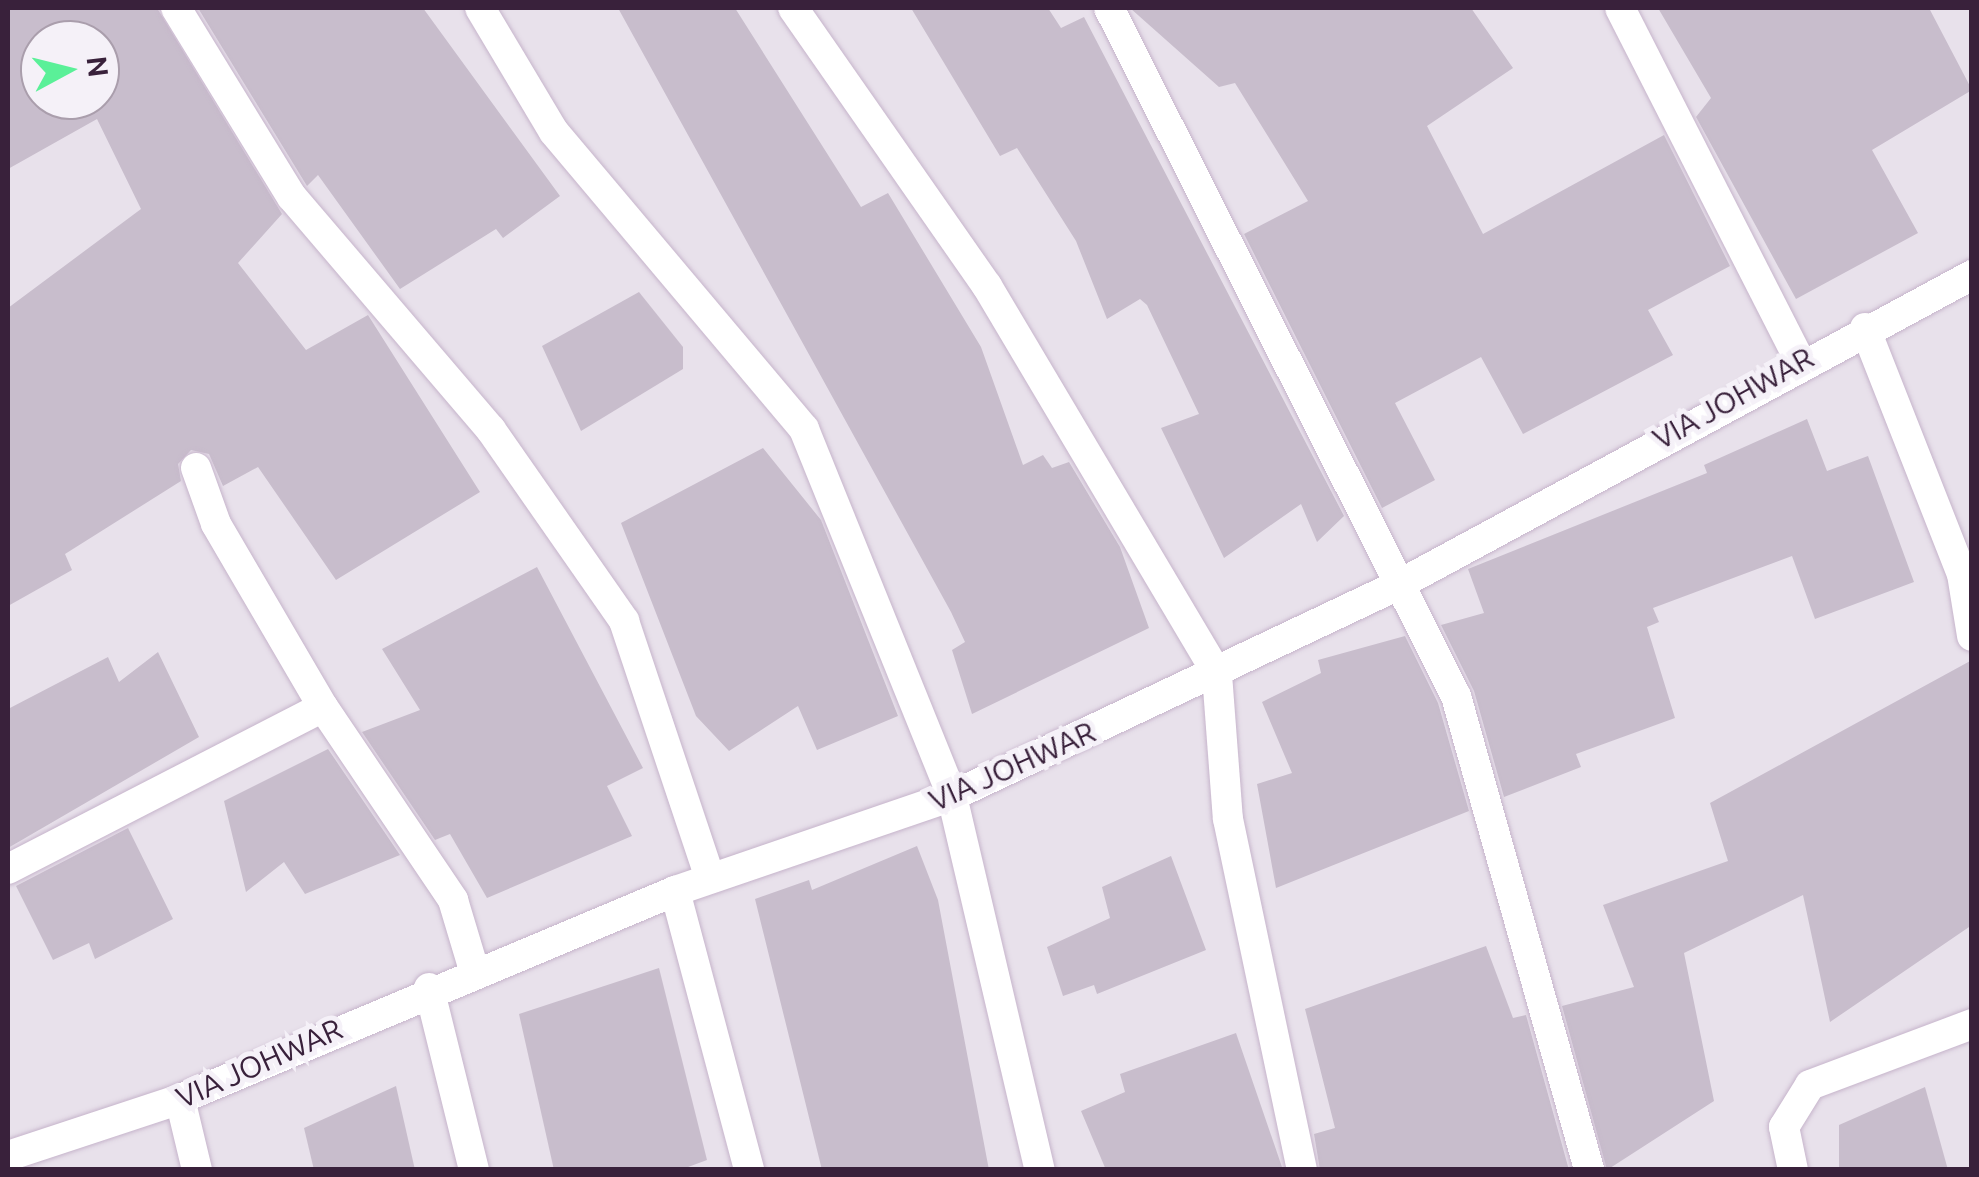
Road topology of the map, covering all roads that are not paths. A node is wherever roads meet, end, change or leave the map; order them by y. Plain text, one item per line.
1 (176, 8) edge
2 (480, 8) edge
3 (793, 8) edge
4 (1108, 8) edge
5 (1620, 8) edge
6 (1972, 275) edge
7 (1865, 328) junction
8 (1799, 360) junction
9 (196, 468) dead end
10 (1402, 583) junction
11 (1972, 636) edge
12 (1216, 674) junction
13 (323, 707) junction
14 (952, 796) junction
15 (8, 869) edge
16 (710, 878) junction
17 (675, 891) junction
18 (474, 970) junction
19 (428, 988) junction
20 (1972, 1024) edge
21 (180, 1099) junction
22 (8, 1156) edge
23 (197, 1170) edge
24 (474, 1170) edge
25 (749, 1170) edge
26 (1040, 1170) edge
27 (1302, 1170) edge
28 (1590, 1170) edge
29 (1793, 1170) edge

1 - 16 street
2 - 14 street
3 - 12 street
4 - 10 street
5 - 8 street
6 - 7 street, VIA JOHWAR
7 - 8 street, VIA JOHWAR
7 - 11 street
8 - 10 street, VIA JOHWAR
9 - 13 street
10 - 12 street, VIA JOHWAR
10 - 28 street
12 - 14 street, VIA JOHWAR
12 - 27 street
13 - 15 street
13 - 18 street
14 - 16 street, VIA JOHWAR
14 - 26 street
16 - 17 street, VIA JOHWAR
17 - 18 street, VIA JOHWAR
17 - 25 street
18 - 19 street, VIA JOHWAR
19 - 21 street, VIA JOHWAR
19 - 24 street
20 - 29 street
21 - 22 street, VIA JOHWAR
21 - 23 street

